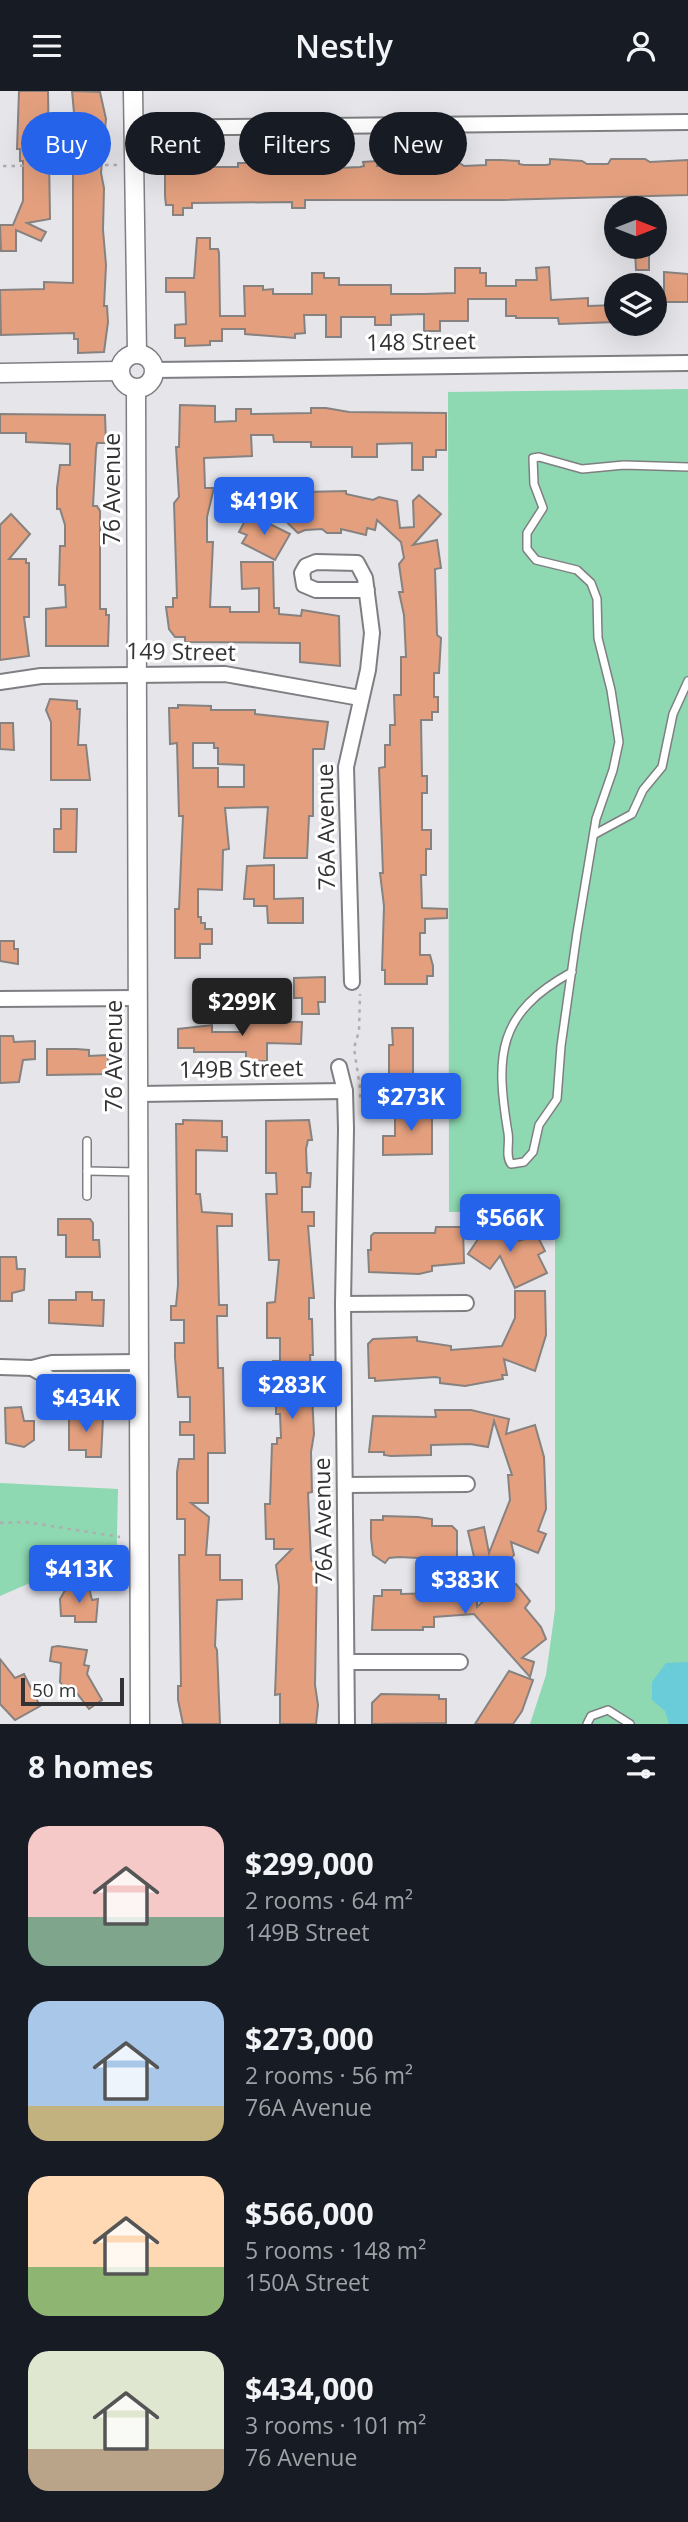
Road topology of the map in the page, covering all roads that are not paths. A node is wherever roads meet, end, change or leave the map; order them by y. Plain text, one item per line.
1 (133, 91) edge
2 (133, 112) edge
3 (688, 122) edge
4 (225, 127) edge
5 (134, 175) edge
6 (137, 353) junction
7 (688, 363) edge
8 (154, 370) junction
9 (119, 371) junction
10 (0, 373) edge
11 (136, 389) junction
12 (688, 467) edge
13 (367, 590) dead end
14 (137, 674) junction
15 (688, 681) edge
16 (0, 683) edge
17 (360, 698) junction
18 (595, 834) junction
19 (572, 972) junction
20 (356, 986) road end
21 (138, 998) junction
22 (0, 999) edge
23 (339, 1066) dead end
24 (345, 1091) junction
25 (138, 1094) junction
26 (86, 1141) dead end
27 (87, 1171) junction
28 (139, 1171) junction
29 (87, 1196) dead end
30 (466, 1303) dead end
31 (343, 1304) junction
32 (0, 1367) edge
33 (139, 1371) junction
34 (467, 1484) dead end
35 (345, 1485) junction
36 (347, 1661) junction
37 (460, 1661) dead end
38 (140, 1724) edge
39 (347, 1724) edge
40 (587, 1724) edge
41 (630, 1724) edge

1 - 2 street
3 - 4 street
5 - 6 street
6 - 8 street
6 - 9 street
7 - 8 street, 148 Street
8 - 11 street
9 - 10 street
9 - 11 street
11 - 14 street, 76 Avenue
12 - 18 lane
13 - 17 street, 76A Avenue
14 - 16 street, 149 Street
14 - 17 street, 149 Street
14 - 21 street, 76 Avenue
15 - 18 lane
17 - 20 street, 76A Avenue
18 - 19 lane
19 - 19 lane
21 - 22 street
21 - 25 street, 76 Avenue
23 - 24 street, 76A Avenue
24 - 25 street, 149B Street
24 - 31 street, 76A Avenue
25 - 28 street, 76 Avenue
26 - 27 lane
27 - 28 lane
27 - 29 lane
28 - 33 street, 76 Avenue
30 - 31 street
31 - 35 street, 76A Avenue
32 - 33 street
33 - 38 street, 76 Avenue
34 - 35 street
35 - 36 street, 76A Avenue
36 - 37 street
36 - 39 street, 76A Avenue
40 - 41 lane

